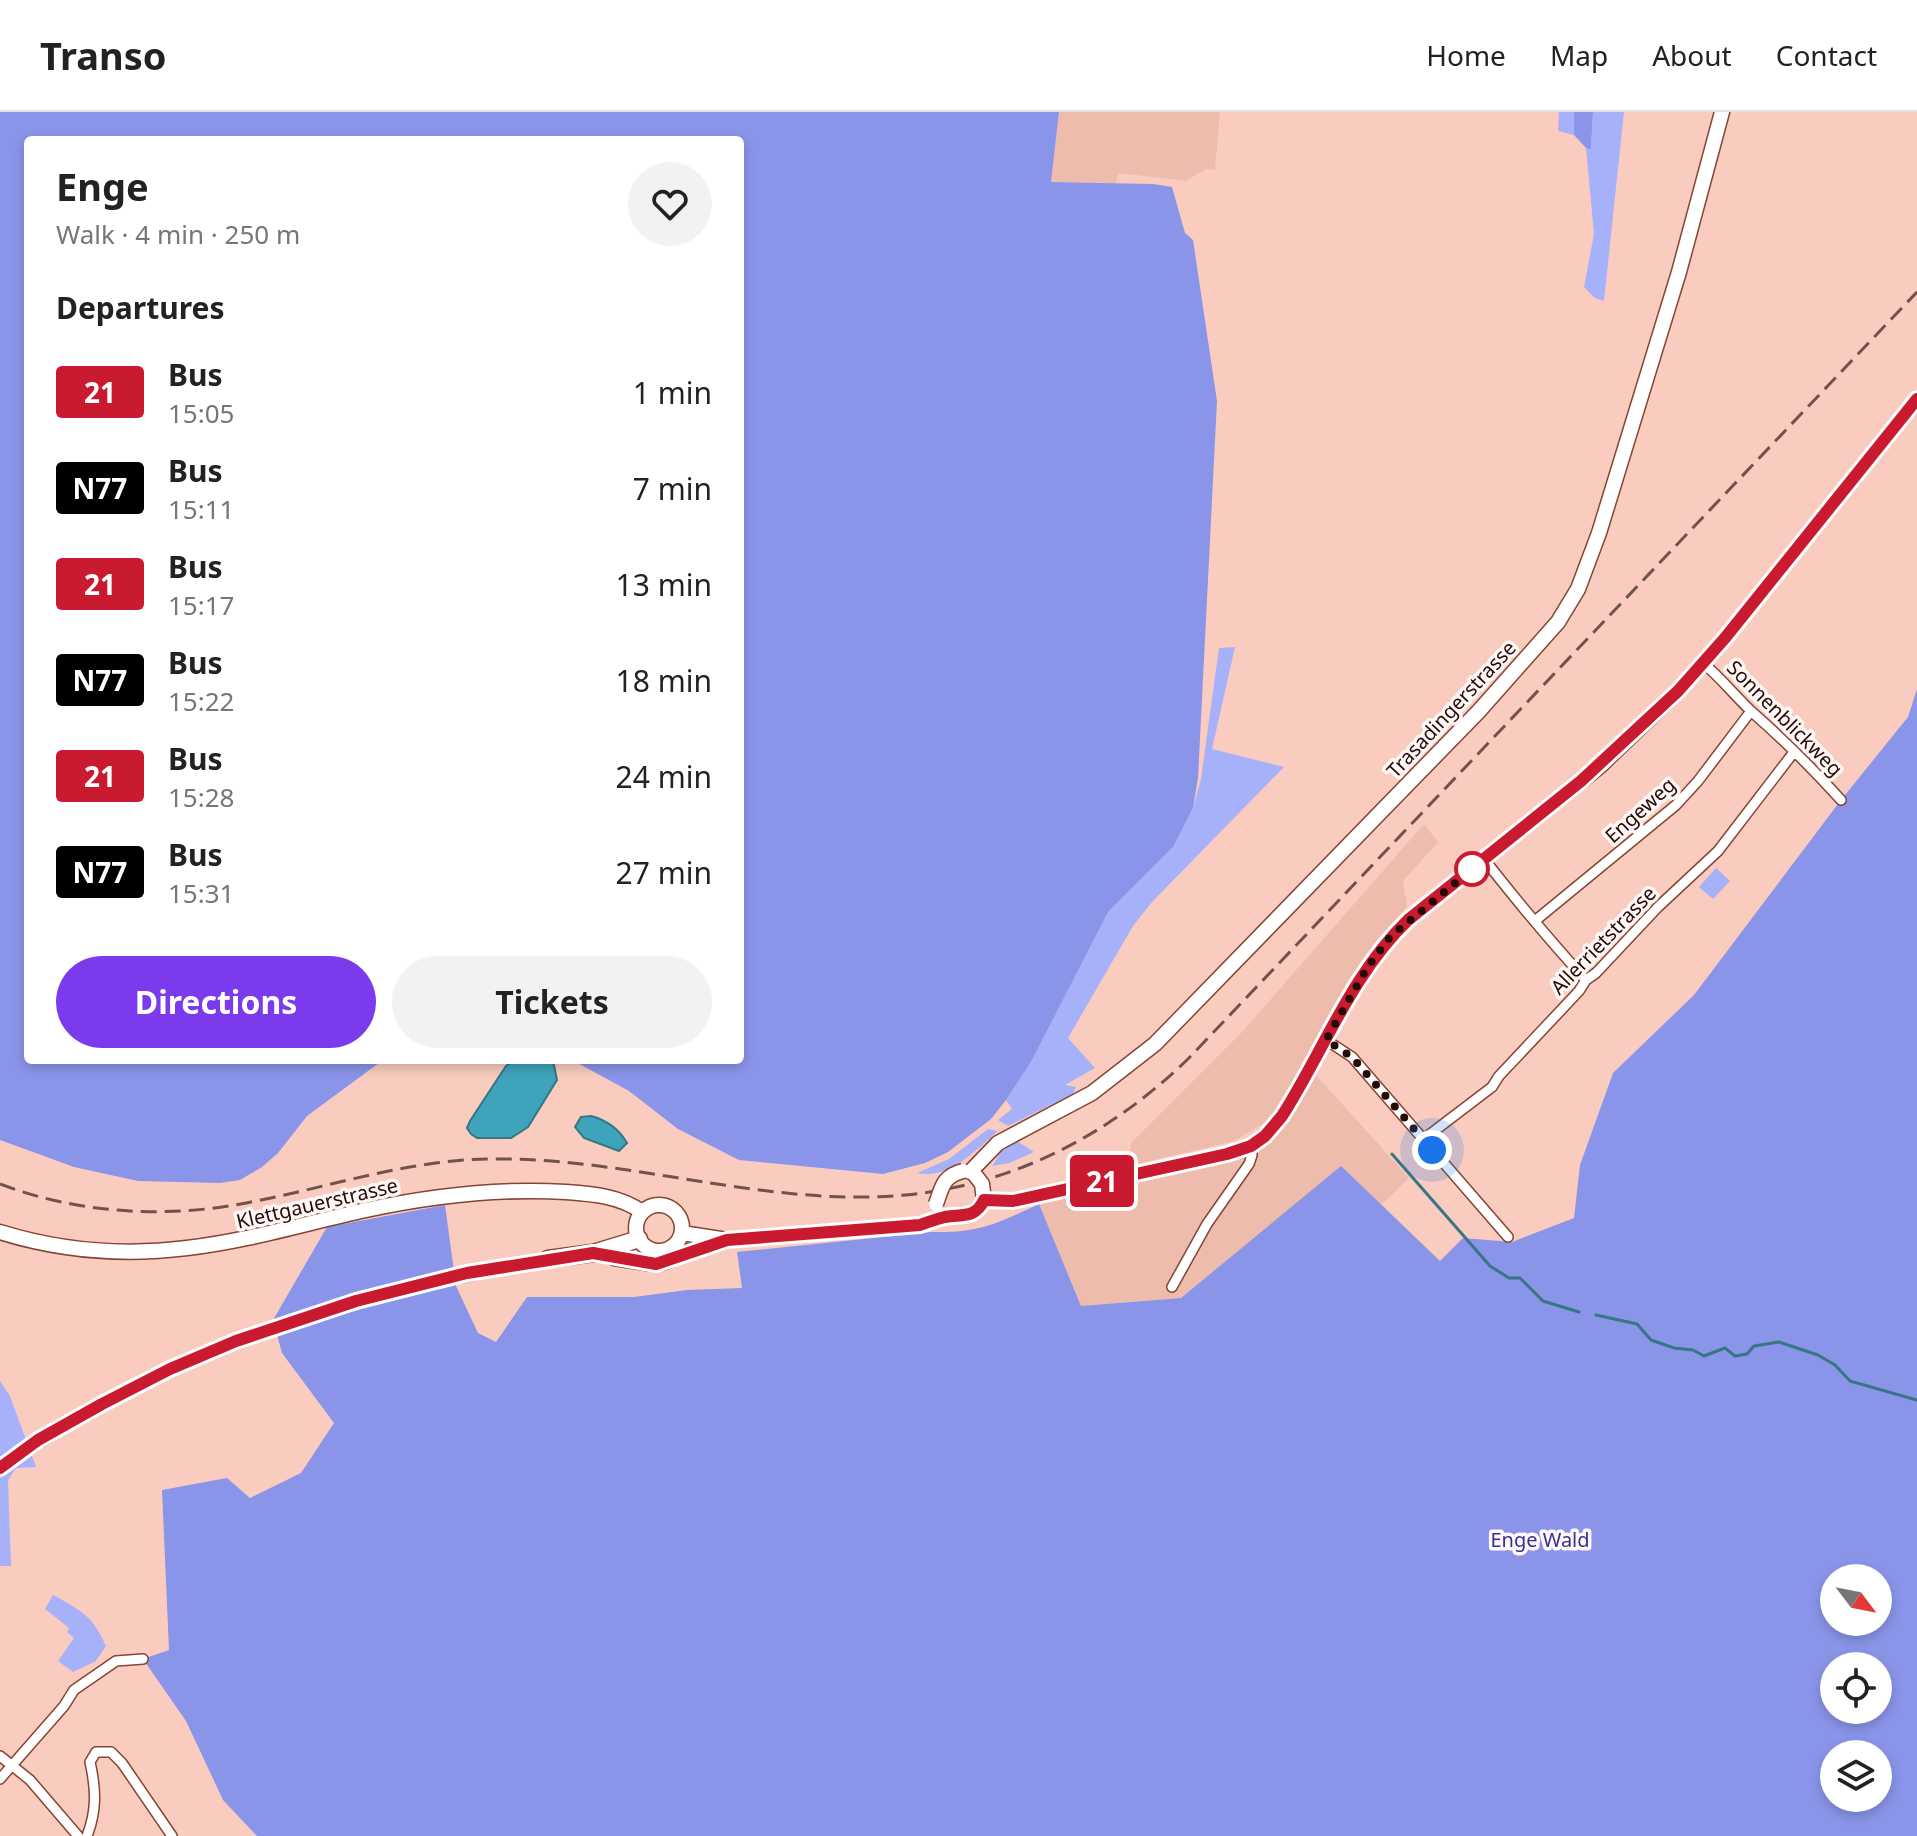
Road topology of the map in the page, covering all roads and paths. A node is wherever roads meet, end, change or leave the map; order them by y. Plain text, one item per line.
1 (1722, 112) edge
2 (1917, 399) edge
3 (1703, 663) junction
4 (1751, 711) junction
5 (1794, 752) junction
6 (1841, 800) dead end
7 (1484, 859) junction
8 (1536, 920) junction
9 (1586, 980) junction
10 (1326, 1040) junction
11 (1425, 1138) junction
12 (1251, 1146) junction
13 (969, 1173) junction
14 (982, 1204) junction
15 (642, 1212) junction
16 (885, 1226) junction
17 (0, 1232) edge
18 (682, 1233) junction
19 (1508, 1237) dead end
20 (639, 1239) junction
21 (727, 1240) junction
22 (593, 1253) junction
23 (614, 1258) joint
24 (548, 1259) tunnel mouth
25 (1172, 1287) dead end
26 (143, 1659) dead end
27 (0, 1756) edge
28 (12, 1765) junction
29 (0, 1779) edge
30 (78, 1836) edge
31 (87, 1836) edge
32 (172, 1836) edge

1 - 13 main road, Trasadingerstrasse
2 - 3 main road
3 - 4 street, Sonnenblickweg
3 - 7 main road
4 - 5 street, Sonnenblickweg
4 - 8 street, Engeweg
5 - 6 street, Sonnenblickweg
5 - 9 street, Allerrietstrasse
7 - 8 street
7 - 10 main road
8 - 9 street
9 - 11 street, Allerrietstrasse
10 - 11 street
10 - 12 main road
11 - 19 street
12 - 14 main road
12 - 25 street
13 - 14 main road, bridge
13 - 16 main road, Trasadingerstrasse, bridge
14 - 16 main road
15 - 17 main road, Klettgauerstrasse
15 - 18 main road
15 - 20 main road
16 - 21 main road
18 - 20 main road
18 - 21 main road
20 - 22 highway
21 - 23 main road
22 - 23 highway
22 - 24 highway
26 - 28 street
27 - 28 street
28 - 29 street
28 - 30 street
31 - 32 street

